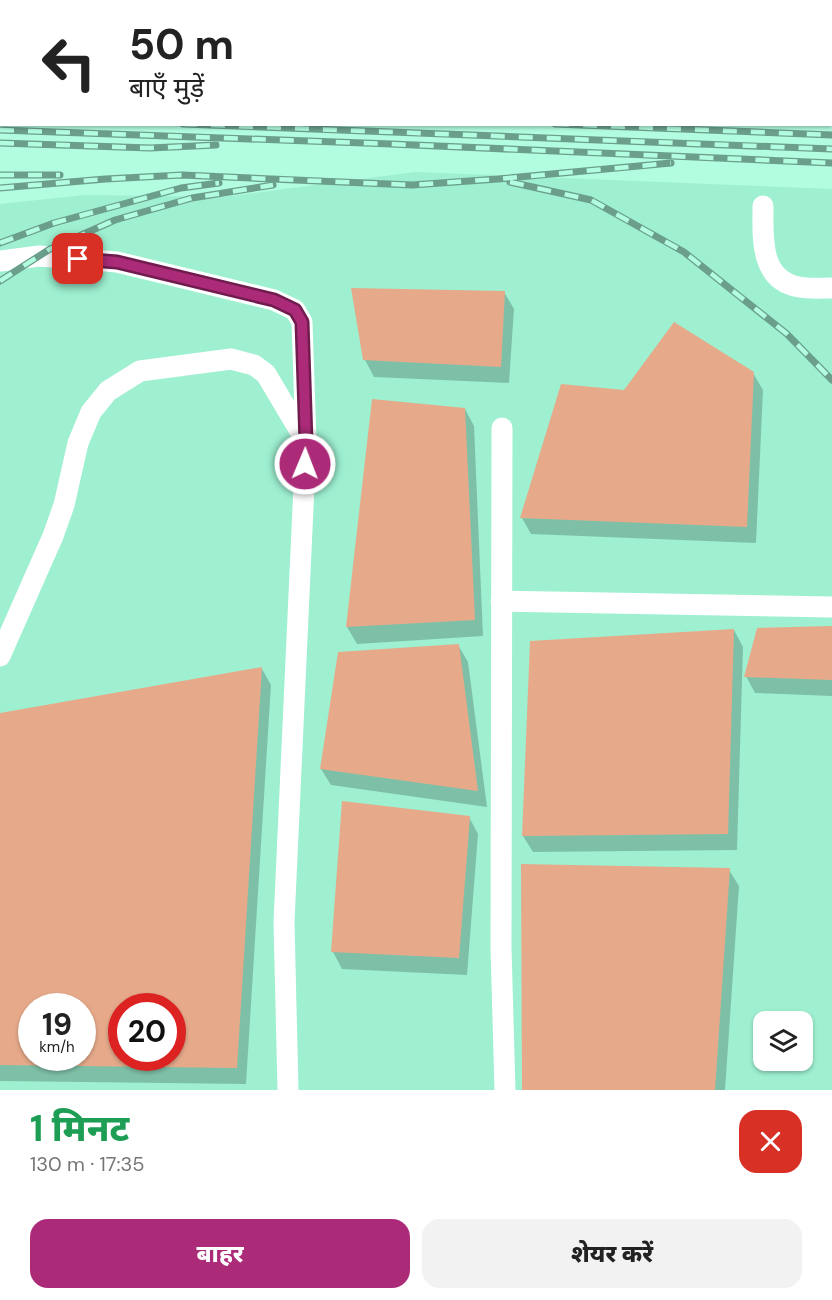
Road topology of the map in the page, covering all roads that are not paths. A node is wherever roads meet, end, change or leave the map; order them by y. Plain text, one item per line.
1 (763, 206) dead end
2 (0, 261) edge
3 (832, 288) edge
4 (502, 428) dead end
5 (306, 442) junction
6 (501, 601) junction
7 (832, 607) edge
8 (0, 656) edge
9 (288, 1090) edge
10 (504, 1090) edge

1 - 3 lane
2 - 5 lane
4 - 6 lane
5 - 8 lane
5 - 9 lane
6 - 7 lane
6 - 10 lane

